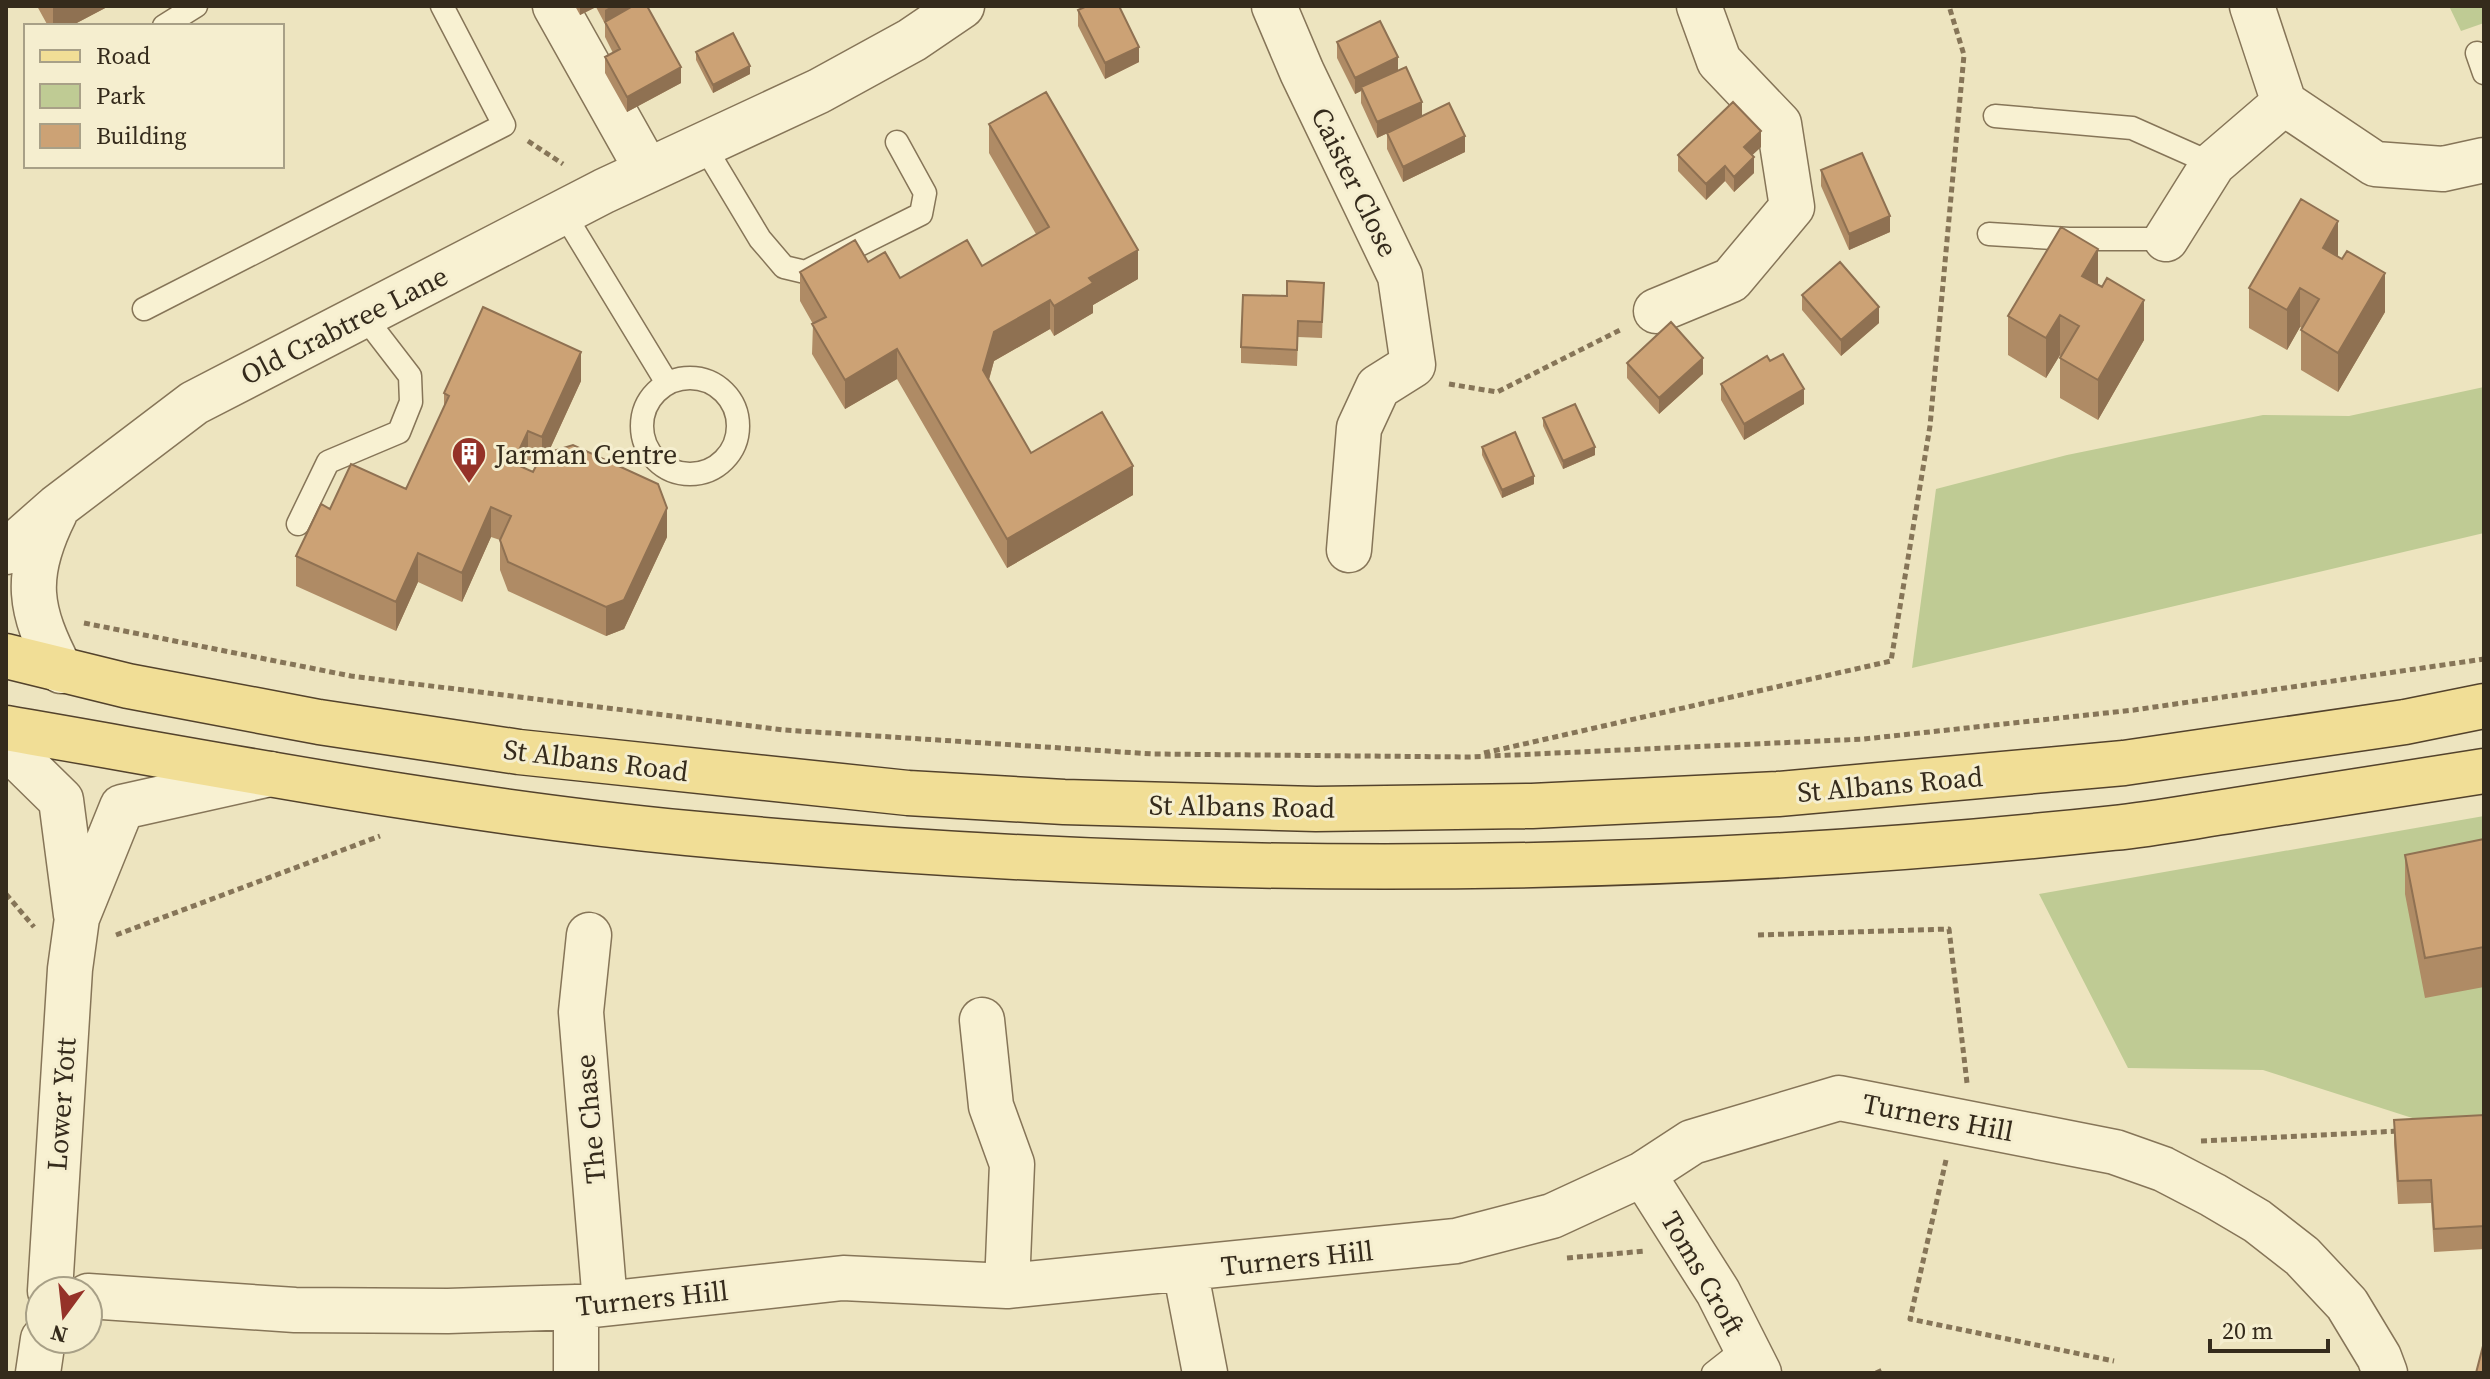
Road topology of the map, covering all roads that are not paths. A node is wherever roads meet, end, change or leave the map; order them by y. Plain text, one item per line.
1 (196, 6) edge
2 (442, 6) edge
3 (555, 6) edge
4 (962, 6) edge
5 (1274, 6) edge
6 (1699, 6) edge
7 (2252, 6) edge
8 (167, 24) edge
9 (2284, 103) junction
10 (1995, 116) dead end
11 (897, 142) dead end
12 (703, 144) junction
13 (2484, 160) edge
14 (2213, 164) junction
15 (647, 170) junction
16 (563, 212) junction
17 (1989, 234) dead end
18 (2166, 239) joint
19 (144, 309) dead end
20 (1656, 311) road end
21 (363, 315) junction
22 (667, 383) junction
23 (57, 507) junction
24 (298, 524) dead end
25 (1349, 550) dead end
26 (6, 552) edge
27 (6, 656) edge
28 (61, 671) junction
29 (2484, 706) edge
30 (6, 728) edge
31 (6, 746) edge
32 (2484, 771) edge
33 (272, 774) junction
34 (77, 918) junction
35 (589, 935) dead end
36 (982, 1020) dead end
37 (1643, 1174) junction
38 (1185, 1269) junction
39 (51, 1275) edge
40 (1007, 1286) junction
41 (104, 1297) edge
42 (590, 1305) junction
43 (1739, 1364) edge
44 (576, 1373) edge
45 (1205, 1373) edge
46 (2385, 1373) edge

1 - 8 lane
2 - 19 lane
3 - 15 street
4 - 12 street, Old Crabtree Lane
5 - 25 street, Caister Close
6 - 20 street
7 - 9 street
9 - 13 street
9 - 14 street
10 - 14 lane
11 - 12 lane
12 - 15 street, Old Crabtree Lane
14 - 18 street
15 - 16 street, Old Crabtree Lane
16 - 21 street, Old Crabtree Lane
16 - 22 lane
17 - 18 lane
21 - 23 street, Old Crabtree Lane
21 - 24 lane
22 - 22 lane
23 - 26 street, Old Crabtree Lane
23 - 28 street, Old Crabtree Lane
27 - 28 main road, St Albans Road
28 - 29 main road, St Albans Road
30 - 33 main road, St Albans Road
31 - 34 street, Lower Yott
32 - 33 main road, St Albans Road
33 - 34 street, Lower Yott
34 - 39 street, Lower Yott
35 - 42 street, The Chase
36 - 40 street
37 - 38 street, Turners Hill
37 - 43 street, Toms Croft
37 - 46 street, Turners Hill
38 - 40 street, Turners Hill
38 - 45 street
40 - 42 street, Turners Hill
41 - 42 street, Turners Hill
42 - 44 street, The Chase

